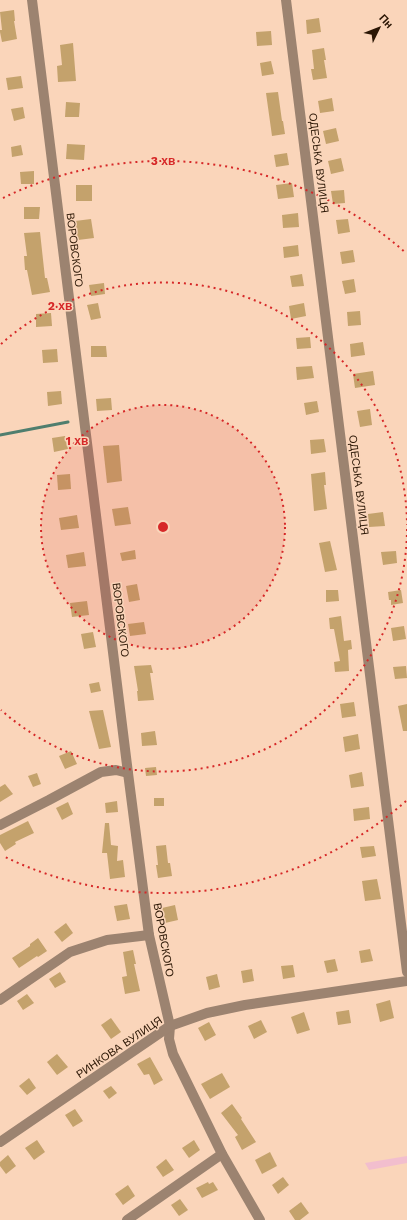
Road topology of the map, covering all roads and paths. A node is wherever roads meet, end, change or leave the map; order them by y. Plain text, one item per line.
1 (32, 0) edge
2 (286, 0) edge
3 (128, 773) junction
4 (0, 825) edge
5 (150, 935) junction
6 (407, 972) edge
7 (407, 981) edge
8 (0, 1000) edge
9 (170, 1026) junction
10 (0, 1142) edge
11 (222, 1154) junction
12 (127, 1220) edge
13 (260, 1220) edge

1 - 3 street, ВОРОВСКОГО
2 - 6 street, ОДЕСЬКА ВУЛИЦЯ
3 - 4 street
3 - 5 street, ВОРОВСКОГО
5 - 8 street
5 - 9 street, ВОРОВСКОГО
7 - 9 street, РИНКОВА ВУЛИЦЯ
9 - 10 street, РИНКОВА ВУЛИЦЯ
9 - 11 street, ВОРОВСКОГО
11 - 12 street
11 - 13 street, ВОРОВСКОГО

